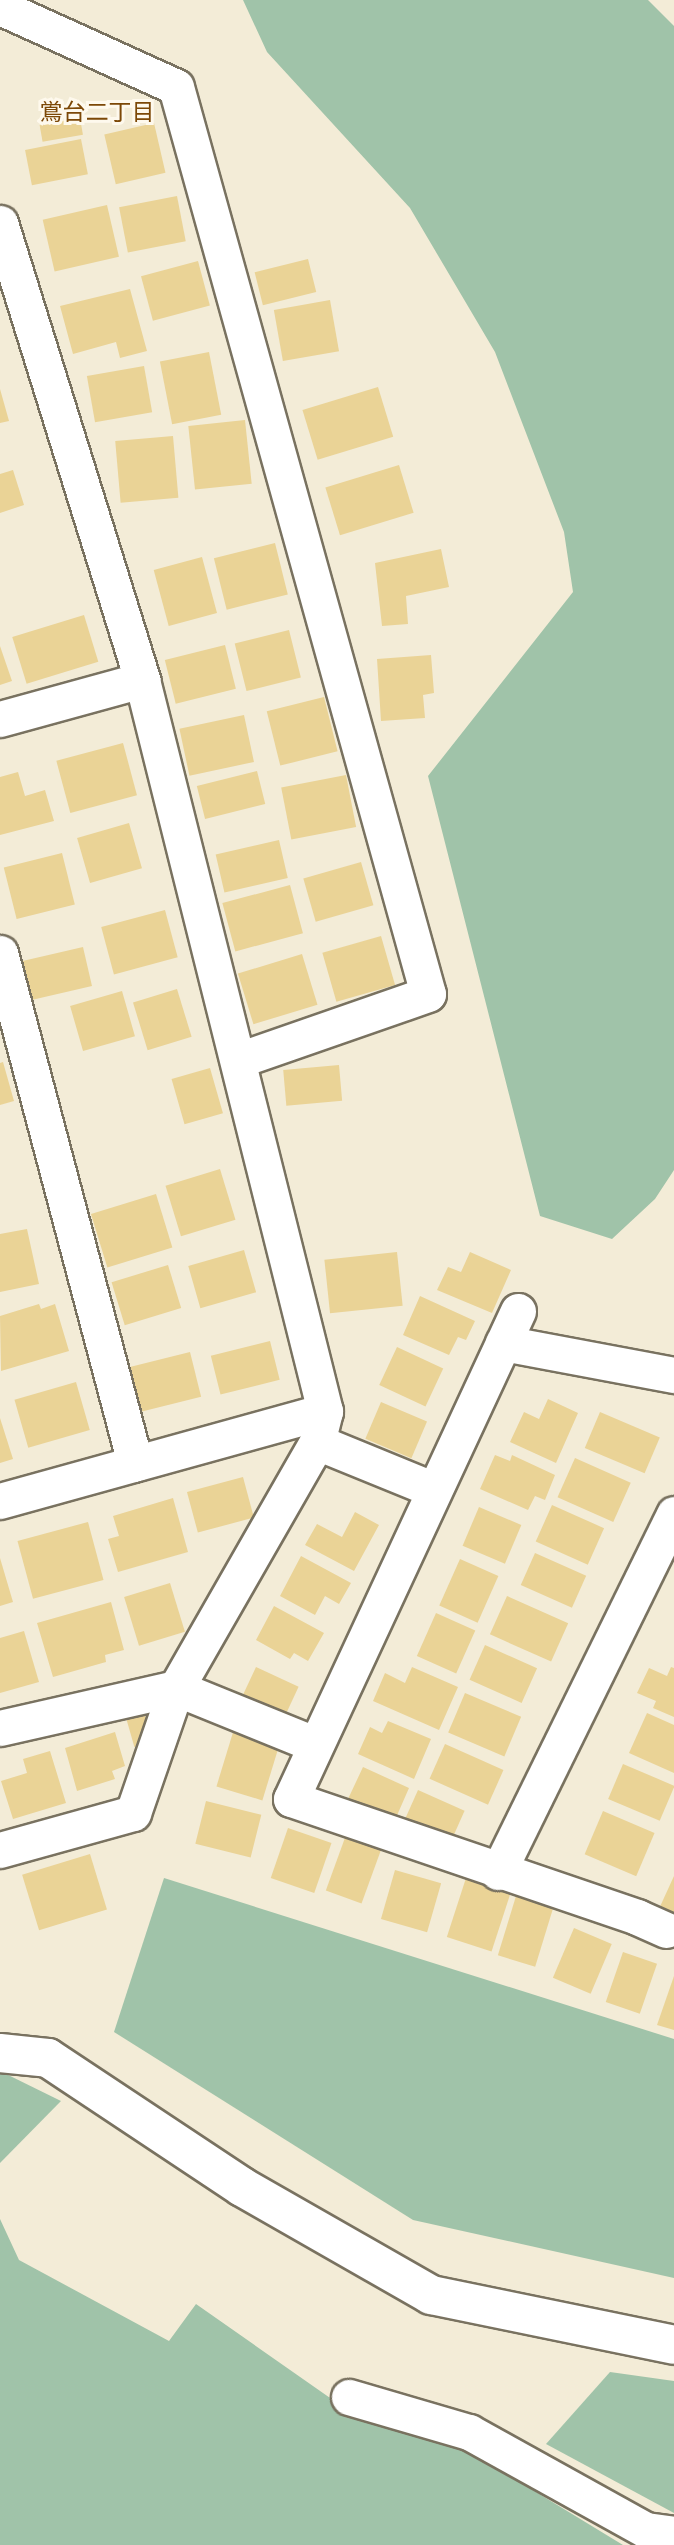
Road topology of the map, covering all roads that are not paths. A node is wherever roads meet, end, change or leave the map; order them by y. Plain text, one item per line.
1 (0, 7) edge
2 (0, 223) edge
3 (142, 680) junction
4 (0, 719) edge
5 (0, 953) edge
6 (239, 1060) junction
7 (518, 1311) dead end
8 (503, 1343) junction
9 (674, 1375) edge
10 (321, 1427) junction
11 (135, 1463) junction
12 (432, 1489) junction
13 (0, 1502) edge
14 (674, 1514) edge
15 (176, 1689) junction
16 (0, 1728) edge
17 (314, 1744) junction
18 (0, 1850) edge
19 (498, 1872) junction
20 (666, 1930) dead end
21 (0, 2053) edge
22 (674, 2345) edge
23 (349, 2396) dead end
24 (674, 2534) edge

1 - 6 street
2 - 3 street
3 - 4 street
3 - 6 street
5 - 11 street
6 - 10 street
7 - 8 street
8 - 9 street
8 - 12 street
10 - 11 street
10 - 12 street
10 - 15 street
11 - 13 street
12 - 17 street
14 - 19 street
15 - 16 street
15 - 17 street
15 - 18 street
17 - 19 street
19 - 20 street
21 - 22 street
23 - 24 street

